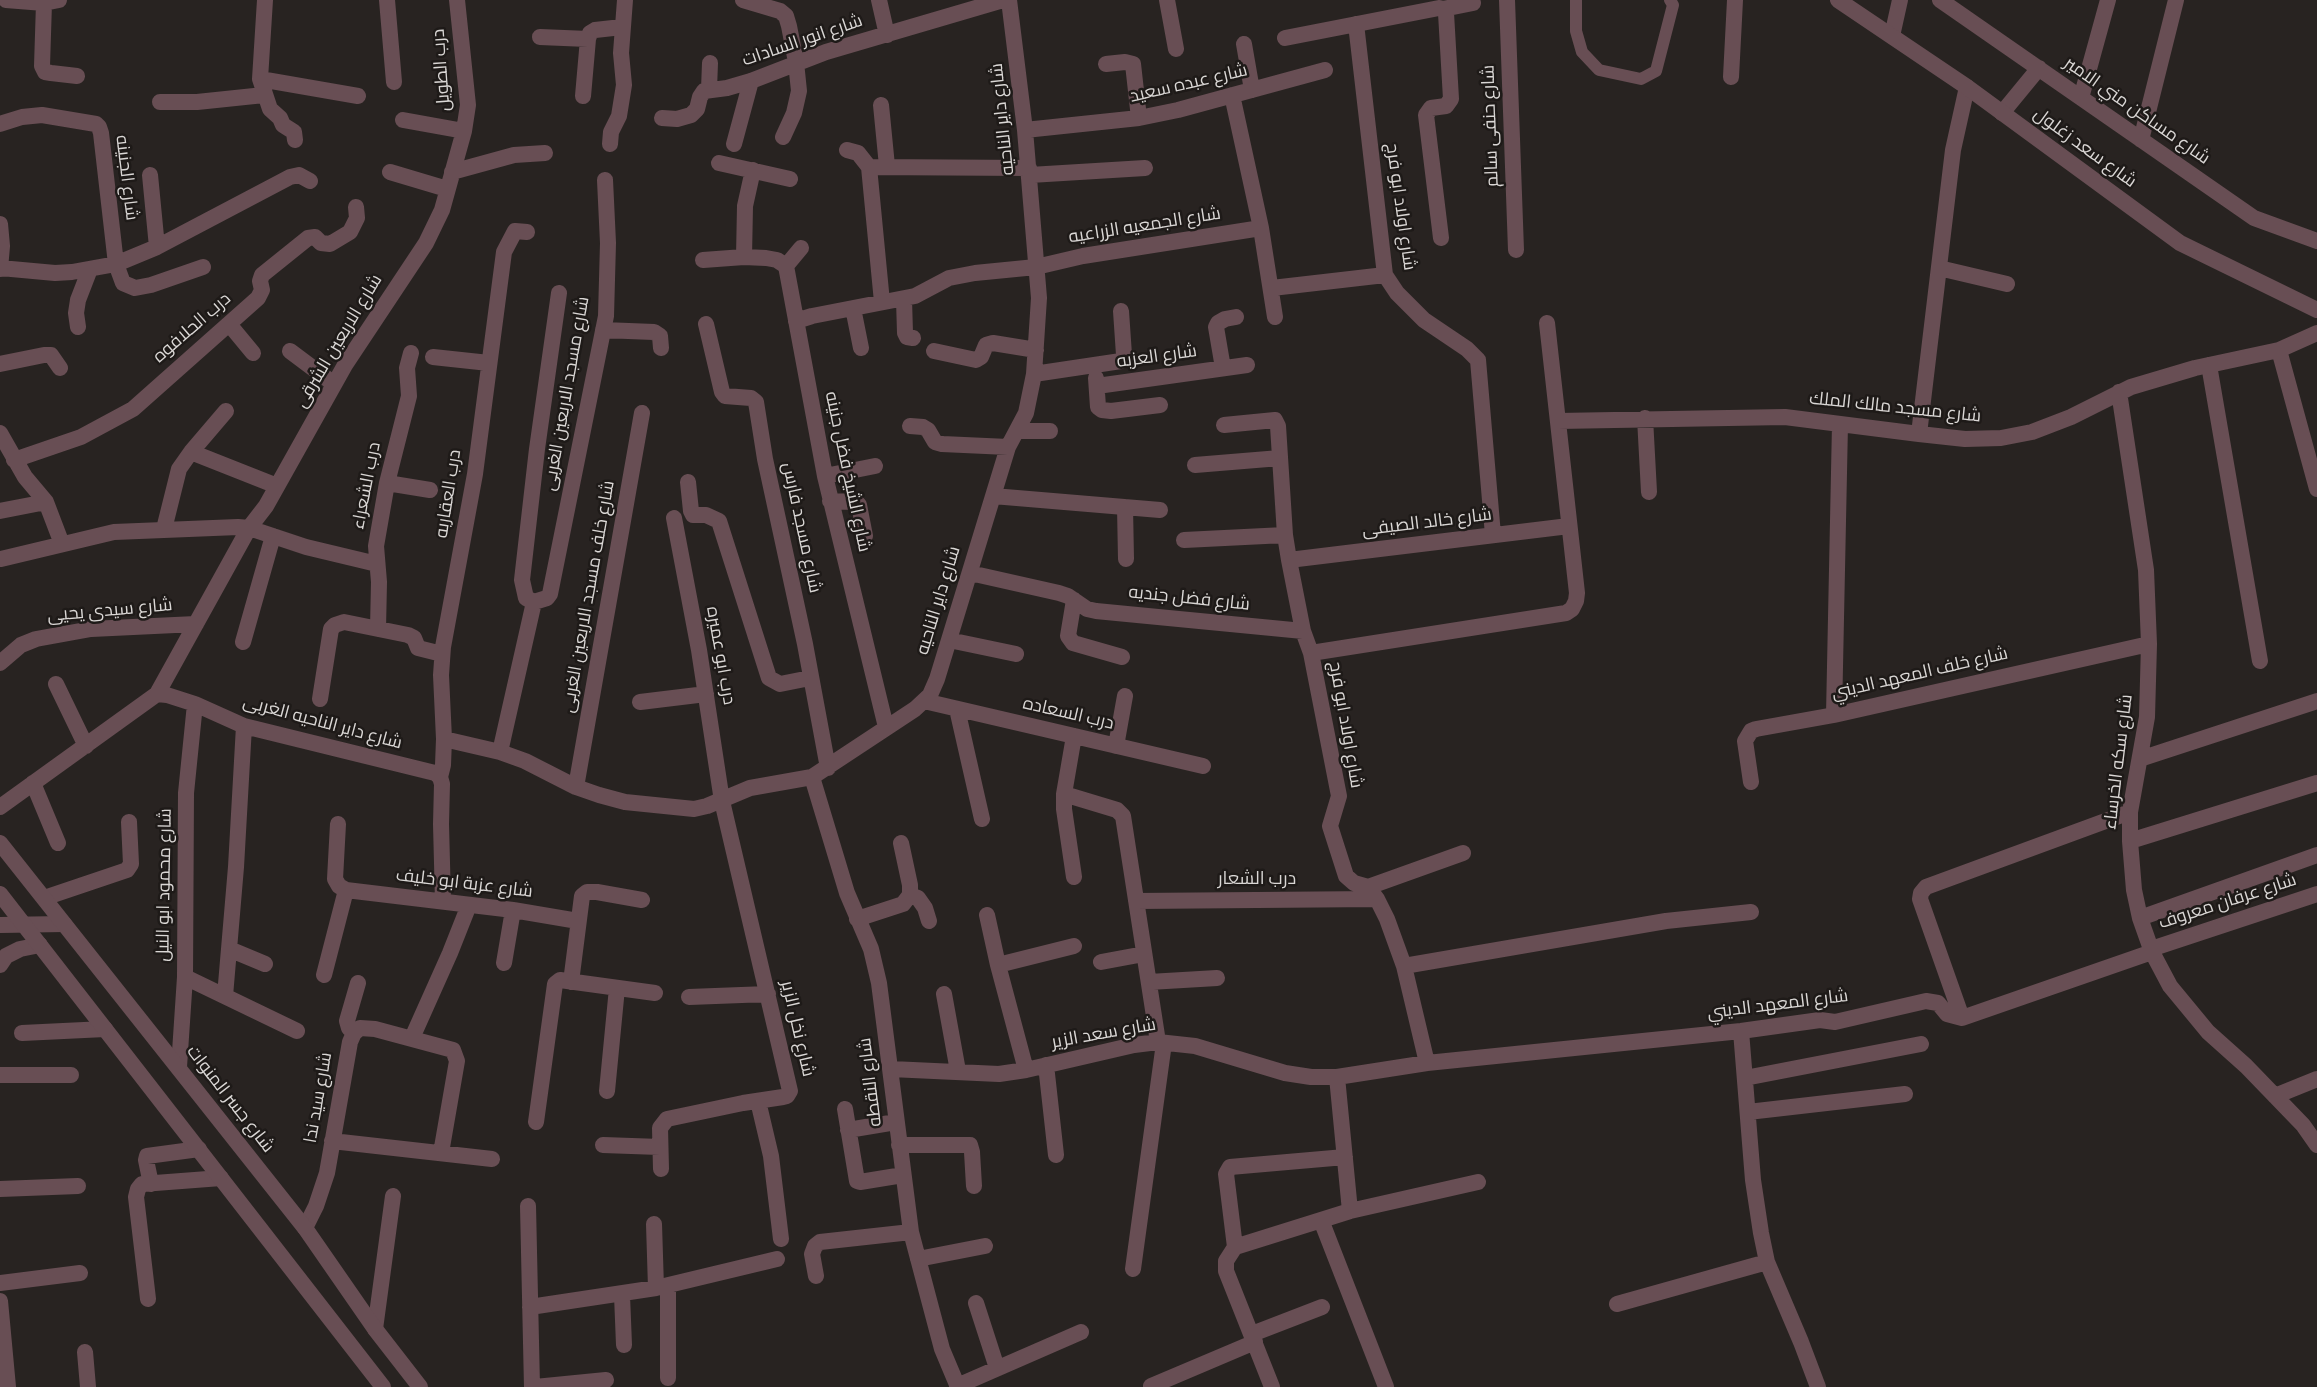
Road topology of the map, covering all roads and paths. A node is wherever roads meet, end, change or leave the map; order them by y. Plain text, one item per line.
1 (6, 0) edge
2 (265, 0) edge
3 (387, 0) edge
4 (457, 0) edge
5 (625, 0) edge
6 (743, 0) edge
7 (879, 0) edge
8 (1004, 0) edge
9 (1009, 0) edge
10 (1167, 0) edge
11 (1507, 0) edge
12 (1576, 0) edge
13 (1670, 0) edge
14 (1735, 0) edge
15 (1838, 0) edge
16 (1900, 0) edge
17 (1940, 0) edge
18 (2108, 0) edge
19 (2176, 0) edge
20 (52, 1) edge
21 (1473, 3) dead end
22 (1443, 9) junction
23 (1356, 24) junction
24 (622, 27) junction
25 (887, 35) junction
26 (1892, 36) junction
27 (540, 37) dead end
28 (1285, 38) dead end
29 (588, 39) junction
30 (1244, 44) dead end
31 (1176, 49) dead end
32 (796, 62) junction
33 (710, 63) dead end
34 (1107, 64) dead end
35 (2039, 68) junction
36 (1325, 70) dead end
37 (77, 76) dead end
38 (1731, 77) dead end
39 (260, 79) junction
40 (751, 81) junction
41 (394, 82) dead end
42 (1967, 87) junction
43 (709, 90) junction
44 (1252, 90) junction
45 (264, 95) junction
46 (1232, 95) junction
47 (358, 96) dead end
48 (583, 96) dead end
49 (2081, 98) junction
50 (160, 102) dead end
51 (881, 105) dead end
52 (2002, 113) junction
53 (662, 118) dead end
54 (1139, 118) junction
55 (403, 120) dead end
56 (0, 124) edge
57 (464, 130) junction
58 (1025, 130) junction
59 (783, 137) dead end
60 (295, 140) dead end
61 (2141, 140) junction
62 (610, 144) dead end
63 (734, 144) dead end
64 (847, 150) dead end
65 (545, 153) dead end
66 (719, 163) dead end
67 (887, 166) junction
68 (869, 167) junction
69 (1145, 168) dead end
70 (753, 170) junction
71 (390, 172) dead end
72 (452, 172) junction
73 (1029, 172) junction
74 (150, 174) dead end
75 (790, 179) dead end
76 (604, 180) dead end
77 (310, 181) dead end
78 (447, 189) junction
79 (356, 207) dead end
80 (0, 225) edge
81 (1261, 228) junction
82 (526, 232) dead end
83 (1441, 238) dead end
84 (2317, 241) edge
85 (158, 247) junction
86 (801, 248) dead end
87 (1516, 250) dead end
88 (744, 257) junction
89 (703, 260) dead end
90 (116, 264) junction
91 (786, 266) junction
92 (203, 267) dead end
93 (1036, 267) junction
94 (1939, 268) junction
95 (0, 269) edge
96 (90, 269) junction
97 (1385, 275) junction
98 (2007, 284) dead end
99 (1272, 288) junction
100 (559, 293) dead end
101 (904, 299) junction
102 (882, 302) junction
103 (853, 308) junction
104 (2317, 310) edge
105 (1121, 311) dead end
106 (1236, 317) dead end
107 (1275, 317) dead end
108 (796, 321) junction
109 (1547, 323) dead end
110 (229, 324) junction
111 (706, 324) dead end
112 (78, 327) dead end
113 (603, 330) junction
114 (2317, 333) edge
115 (913, 338) dead end
116 (661, 348) dead end
117 (861, 348) dead end
118 (1036, 350) junction
119 (2279, 350) junction
120 (290, 351) dead end
121 (934, 351) dead end
122 (253, 353) dead end
123 (411, 353) dead end
124 (433, 357) dead end
125 (489, 363) junction
126 (0, 364) edge
127 (1095, 365) junction
128 (1246, 365) dead end
129 (2209, 365) junction
130 (60, 368) dead end
131 (1223, 368) junction
132 (1034, 374) junction
133 (334, 384) junction
134 (1096, 386) junction
135 (2119, 392) junction
136 (1160, 405) dead end
137 (226, 411) dead end
138 (642, 413) dead end
139 (1645, 418) junction
140 (1558, 421) junction
141 (1840, 424) junction
142 (1224, 425) dead end
143 (910, 426) dead end
144 (1017, 431) junction
145 (1050, 431) dead end
146 (0, 434) edge
147 (1919, 434) junction
148 (1008, 447) junction
149 (191, 453) junction
150 (1280, 458) junction
151 (14, 460) junction
152 (1195, 465) dead end
153 (875, 466) dead end
154 (825, 476) junction
155 (688, 482) dead end
156 (387, 483) junction
157 (277, 486) junction
158 (2317, 489) edge
159 (430, 490) dead end
160 (1650, 492) dead end
161 (993, 496) junction
162 (830, 501) junction
163 (46, 502) junction
164 (1125, 507) junction
165 (1160, 510) dead end
166 (0, 511) edge
167 (674, 518) dead end
168 (1569, 526) junction
169 (249, 528) junction
170 (164, 530) junction
171 (1285, 535) junction
172 (1493, 535) junction
173 (273, 536) junction
174 (865, 536) dead end
175 (1184, 540) dead end
176 (62, 544) junction
177 (1, 559) edge
178 (1126, 559) dead end
179 (1289, 560) junction
180 (377, 564) junction
181 (969, 573) junction
182 (1074, 600) junction
183 (534, 602) junction
184 (196, 624) junction
185 (378, 629) junction
186 (1303, 631) junction
187 (949, 640) junction
188 (243, 642) dead end
189 (2149, 644) junction
190 (1311, 653) junction
191 (442, 654) junction
192 (1016, 654) dead end
193 (1122, 657) dead end
194 (2260, 660) dead end
195 (0, 663) edge
196 (810, 678) junction
197 (56, 684) dead end
198 (157, 694) junction
199 (706, 694) junction
200 (1125, 696) dead end
201 (320, 699) dead end
202 (924, 701) junction
203 (2317, 701) edge
204 (640, 702) dead end
205 (195, 704) junction
206 (957, 709) junction
207 (1834, 715) junction
208 (244, 726) junction
209 (886, 727) junction
210 (1074, 736) junction
211 (444, 739) junction
212 (86, 746) junction
213 (1116, 746) junction
214 (500, 752) junction
215 (2140, 759) junction
216 (1203, 766) dead end
217 (828, 768) junction
218 (440, 777) junction
219 (812, 777) junction
220 (1751, 782) dead end
221 (33, 783) junction
222 (2317, 783) edge
223 (576, 788) junction
224 (1064, 794) junction
225 (722, 801) junction
226 (0, 807) edge
227 (2130, 812) junction
228 (982, 819) dead end
229 (129, 822) dead end
230 (338, 824) dead end
231 (2130, 842) junction
232 (0, 843) edge
233 (58, 843) dead end
234 (901, 843) dead end
235 (1463, 853) dead end
236 (2317, 855) edge
237 (1074, 877) dead end
238 (346, 890) junction
239 (1373, 893) junction
240 (0, 894) edge
241 (2317, 894) edge
242 (910, 895) junction
243 (44, 898) junction
244 (642, 900) dead end
245 (443, 901) junction
246 (1136, 901) junction
247 (469, 905) junction
248 (513, 910) junction
249 (1751, 912) dead end
250 (987, 915) dead end
251 (2140, 918) junction
252 (857, 919) junction
253 (578, 921) junction
254 (929, 921) dead end
255 (24, 924) junction
256 (64, 924) junction
257 (0, 925) edge
258 (40, 945) junction
259 (1074, 946) dead end
260 (229, 948) junction
261 (2152, 950) junction
262 (1144, 954) junction
263 (1101, 962) dead end
264 (504, 963) dead end
265 (0, 964) edge
266 (265, 964) dead end
267 (998, 965) junction
268 (1404, 966) junction
269 (324, 975) dead end
270 (185, 976) junction
271 (1217, 978) dead end
272 (357, 982) dead end
273 (571, 982) junction
274 (1149, 982) junction
275 (617, 988) junction
276 (655, 993) dead end
277 (768, 994) junction
278 (944, 994) dead end
279 (225, 996) junction
280 (689, 997) dead end
281 (1962, 1018) junction
282 (105, 1029) junction
283 (297, 1031) dead end
284 (1741, 1031) junction
285 (22, 1033) dead end
286 (354, 1033) junction
287 (412, 1038) junction
288 (1161, 1042) junction
289 (1921, 1044) dead end
290 (1427, 1063) junction
291 (1046, 1065) junction
292 (179, 1067) junction
293 (891, 1069) junction
294 (1026, 1070) junction
295 (958, 1071) junction
296 (0, 1075) edge
297 (71, 1075) dead end
298 (1337, 1077) junction
299 (1745, 1078) junction
300 (2317, 1079) edge
301 (607, 1090) dead end
302 (1905, 1094) dead end
303 (2275, 1096) junction
304 (758, 1101) junction
305 (845, 1109) dead end
306 (1748, 1112) junction
307 (536, 1122) dead end
308 (896, 1122) junction
309 (848, 1130) junction
310 (332, 1142) junction
311 (603, 1145) dead end
312 (899, 1145) junction
313 (2317, 1145) edge
314 (660, 1147) junction
315 (199, 1149) junction
316 (441, 1153) junction
317 (1056, 1155) dead end
318 (1345, 1157) junction
319 (492, 1158) dead end
320 (661, 1169) dead end
321 (903, 1175) junction
322 (221, 1178) junction
323 (1478, 1182) dead end
324 (151, 1184) junction
325 (78, 1186) dead end
326 (974, 1186) dead end
327 (0, 1189) edge
328 (393, 1196) dead end
329 (528, 1206) dead end
330 (1350, 1211) junction
331 (1321, 1220) junction
332 (654, 1224) dead end
333 (305, 1228) junction
334 (911, 1232) junction
335 (781, 1239) dead end
336 (985, 1246) dead end
337 (1235, 1247) junction
338 (777, 1258) dead end
339 (918, 1259) junction
340 (1767, 1262) junction
341 (1133, 1269) dead end
342 (80, 1273) dead end
343 (816, 1276) dead end
344 (0, 1283) edge
345 (662, 1287) junction
346 (622, 1294) junction
347 (148, 1299) dead end
348 (0, 1301) edge
349 (976, 1302) dead end
350 (1617, 1304) dead end
351 (530, 1307) junction
352 (1322, 1307) dead end
353 (375, 1329) junction
354 (1081, 1332) dead end
355 (1253, 1338) junction
356 (624, 1345) dead end
357 (85, 1352) dead end
358 (997, 1368) junction
359 (668, 1378) dead end
360 (606, 1380) dead end
361 (1151, 1386) edge
362 (8, 1387) edge
363 (88, 1387) edge
364 (383, 1387) edge
365 (420, 1387) edge
366 (534, 1387) edge
367 (957, 1387) edge
368 (1272, 1387) edge
369 (1386, 1387) edge
370 (1818, 1387) edge

1 - 20 street
2 - 39 street
3 - 41 street
4 - 57 street, درب الطويل
5 - 24 street
6 - 32 street
7 - 25 street
8 - 25 street, شارع انور السادات
9 - 58 street, شارع داير الناحيه
10 - 31 street
11 - 87 street, شارع حنفى سالم
12 - 13 lane
14 - 38 street
15 - 26 street, شارع سعد زغلول
16 - 26 street
17 - 35 street, شارع مساكن مني الامير
18 - 49 street
19 - 61 street
20 - 37 street
21 - 22 street
22 - 23 street
22 - 83 street
23 - 28 street
23 - 97 street, شارع اولاد ابو فرج
24 - 29 street
24 - 62 street
25 - 32 street, شارع انور السادات
26 - 42 street, شارع سعد زغلول
27 - 29 street
29 - 48 street
30 - 44 street
32 - 40 street, شارع انور السادات
32 - 59 street
33 - 43 street
34 - 54 street
35 - 49 street, شارع مساكن مني الامير
35 - 52 street
36 - 44 street, شارع عبده سعيد
39 - 45 street
39 - 47 street
40 - 43 street, شارع انور السادات
40 - 63 street
42 - 52 street, شارع سعد زغلول
42 - 94 street
43 - 53 street
44 - 46 street, شارع عبده سعيد
45 - 50 street
45 - 60 street
46 - 54 street, شارع عبده سعيد
46 - 81 street
49 - 61 street, شارع مساكن مني الامير
51 - 67 street
52 - 104 street, شارع سعد زغلول
54 - 58 street, شارع عبده سعيد
55 - 57 street
56 - 90 street, شارع الجنينه
57 - 72 street, درب الطويل
58 - 73 street, شارع داير الناحيه
61 - 84 street, شارع مساكن مني الامير
64 - 68 street
65 - 72 street
66 - 70 street
67 - 68 street
67 - 73 street
68 - 102 street
69 - 73 street
70 - 75 street
70 - 88 street
71 - 78 street
72 - 78 street, شارع الاربعين الشرقى
73 - 93 street, شارع داير الناحيه
74 - 85 street
76 - 113 street, شارع مسجد الاربعين الغربى
77 - 85 street
78 - 133 street, شارع الاربعين الشرقى
79 - 110 street, درب الحلافوه
80 - 95 street
81 - 93 street, شارع الجمعيه الزراعيه
81 - 99 street
82 - 125 street, درب العقاربه
85 - 90 street
86 - 91 street
88 - 89 street
88 - 91 street
90 - 92 street, شارع الجنينه
90 - 96 street
91 - 108 street, شارع الشيخ فضل جنينه
93 - 101 street, شارع الجمعيه الزراعيه
93 - 118 street, شارع داير الناحيه
94 - 98 street
94 - 147 street
95 - 96 street
96 - 112 street
97 - 99 street
97 - 172 street, شارع اولاد ابو فرج
99 - 107 street
100 - 183 street, شارع مسجد الاربعين الغربى
101 - 102 street, شارع الجمعيه الزراعيه
101 - 115 street
102 - 103 street, شارع الجمعيه الزراعيه
103 - 108 street, شارع الجمعيه الزراعيه
103 - 117 street
105 - 127 street
106 - 131 street, شارع العزبه
108 - 154 street, شارع الشيخ فضل جنينه
109 - 140 street
110 - 122 street
110 - 151 street, درب الحلافوه
111 - 196 street, شارع مسجد فارس
113 - 116 street
113 - 183 street, شارع مسجد الاربعين الغربى
114 - 119 street, شارع مسجد مالك الملك
118 - 121 street
118 - 132 street, شارع داير الناحيه
119 - 129 street, شارع مسجد مالك الملك
119 - 158 street
120 - 133 street
123 - 156 street, درب الشعراء
124 - 125 street
125 - 191 street, درب العقاربه
126 - 130 street
127 - 132 street
127 - 134 street
128 - 131 street, شارع العزبه
129 - 135 street, شارع مسجد مالك الملك
129 - 194 street
131 - 134 street, شارع العزبه
132 - 144 street, شارع داير الناحيه
133 - 157 street, شارع الاربعين الشرقى
134 - 136 street
135 - 147 street, شارع مسجد مالك الملك
135 - 189 street, شارع سكه الخرساء
137 - 149 street
138 - 223 street, شارع خلف مسجد الاربعين الغربى
139 - 140 street, شارع مسجد مالك الملك
139 - 141 street, شارع مسجد مالك الملك
139 - 160 street
140 - 168 street
141 - 147 street, شارع مسجد مالك الملك
141 - 207 street
142 - 150 street, شارع اولاد ابو فرج
143 - 148 street
144 - 145 street
144 - 148 street, شارع داير الناحيه
146 - 151 street
148 - 161 street, شارع داير الناحيه
149 - 157 street
149 - 170 street
150 - 152 street
150 - 171 street, شارع اولاد ابو فرج
151 - 163 street
153 - 154 street
154 - 162 street, شارع الشيخ فضل جنينه
155 - 196 street
156 - 159 street
156 - 180 street, درب الشعراء
157 - 169 street, شارع الاربعين الشرقى
161 - 164 street
161 - 181 street, شارع داير الناحيه
162 - 174 street
162 - 209 street, شارع الشيخ فضل جنينه
163 - 166 street
163 - 176 street
164 - 165 street
164 - 178 street
167 - 199 street, درب ابو عميره
168 - 172 street, شارع خالد الصيفى
168 - 190 street
169 - 170 street
169 - 173 street
169 - 184 street, شارع الاربعين الشرقى
170 - 176 street
171 - 175 street
171 - 179 street, شارع اولاد ابو فرج
172 - 179 street, شارع خالد الصيفى
173 - 180 street
173 - 188 street
176 - 177 street
179 - 186 street, شارع اولاد ابو فرج
180 - 185 street, درب الشعراء
181 - 182 street, شارع فضل جنديه
181 - 187 street, شارع داير الناحيه
182 - 186 street, شارع فضل جنديه
182 - 193 street
183 - 214 street
184 - 195 street, شارع سيدى يحيى
184 - 198 street, شارع الاربعين الشرقى
185 - 191 street
185 - 201 street
186 - 190 street, شارع اولاد ابو فرج
187 - 192 street
187 - 202 street, شارع داير الناحيه
189 - 207 street, شارع خلف المعهد الديني
189 - 215 street, شارع سكه الخرساء
190 - 239 street, شارع اولاد ابو فرج
191 - 211 street, درب العقاربه
196 - 217 street, شارع مسجد فارس
197 - 212 street
198 - 205 street, شارع داير الناحيه الغربى
198 - 212 street
199 - 204 street
199 - 225 street, درب ابو عميره
200 - 213 street
202 - 206 street, درب السعاده
202 - 209 street, شارع داير الناحيه
203 - 215 street
205 - 208 street, شارع داير الناحيه الغربى
205 - 270 street, شارع محمود ابو النيل
206 - 210 street, درب السعاده
206 - 228 street
207 - 220 street, شارع خلف المعهد الديني
208 - 218 street, شارع داير الناحيه الغربى
208 - 260 street
209 - 217 street, شارع داير الناحيه
210 - 213 street, درب السعاده
210 - 224 street
211 - 214 street, شارع داير الناحيه
211 - 218 street, درب العقاربه
212 - 221 street
213 - 216 street, درب السعاده
214 - 223 street, شارع داير الناحيه
215 - 227 street, شارع سكه الخرساء
217 - 219 street, شارع داير الناحيه
218 - 245 street
219 - 225 street, شارع داير الناحيه
219 - 252 street, شارع النقطه
221 - 226 street
221 - 233 street
222 - 231 street
223 - 225 street, شارع داير الناحيه
224 - 237 street
224 - 246 street
225 - 277 street, شارع نخل الزير
227 - 231 street, شارع سكه الخرساء
227 - 281 street
229 - 243 street
230 - 238 street
231 - 251 street, شارع سكه الخرساء
232 - 243 street, شارع جسر المنوات
234 - 242 street
235 - 239 street, درب الشعار
236 - 251 street
238 - 245 street, شارع عزبة ابو خليف
238 - 269 street
239 - 246 street, درب الشعار
239 - 268 street
240 - 255 street
241 - 261 street, شارع عرفان معروف
242 - 252 street
242 - 254 street
243 - 256 street, شارع جسر المنوات
244 - 253 street
245 - 247 street, شارع عزبة ابو خليف
246 - 262 street
247 - 248 street, شارع عزبة ابو خليف
247 - 287 street
248 - 253 street, شارع عزبة ابو خليف
248 - 264 street
249 - 268 street
250 - 267 street
251 - 261 street, شارع سكه الخرساء
252 - 293 street, شارع النقطه
253 - 273 street
255 - 256 street
255 - 257 street
255 - 258 street
256 - 292 street, شارع جسر المنوات
258 - 265 street
258 - 282 street
259 - 267 street
260 - 266 street
260 - 279 street
261 - 281 street
261 - 303 street, شارع سكه الخرساء
262 - 263 street
262 - 274 street
267 - 294 street
268 - 290 street
270 - 279 street
270 - 292 street, شارع محمود ابو النيل
271 - 274 street
272 - 286 street
273 - 275 street
273 - 307 street
274 - 288 street
275 - 276 street
275 - 301 street
277 - 280 street
277 - 304 street, شارع نخل الزير
278 - 295 street
279 - 283 street
281 - 284 street, شارع المعهد الديني
282 - 285 street
282 - 315 street
284 - 290 street, شارع المعهد الديني
284 - 299 street
286 - 287 street, شارع سيد ندا
286 - 310 street, شارع سيد ندا
287 - 316 street, شارع سيد ندا
288 - 291 street, شارع سعد الزير
288 - 298 street, شارع سعد الزير
288 - 341 street
289 - 299 street
290 - 298 street, شارع سعد الزير
291 - 294 street, شارع سعد الزير
291 - 317 street
292 - 333 street, شارع جسر المنوات
293 - 295 street, شارع سعد الزير
293 - 308 street, شارع النقطه
294 - 295 street, شارع سعد الزير
296 - 297 street
298 - 318 street
299 - 306 street
300 - 303 street
302 - 306 street
303 - 313 street, شارع سكه الخرساء
304 - 314 street, شارع نخل الزير
304 - 335 street
305 - 309 street
306 - 340 street
308 - 309 street
308 - 312 street, شارع النقطه
309 - 321 street
310 - 316 street
310 - 333 street, شارع سيد ندا
311 - 314 street
312 - 321 street, شارع النقطه
312 - 326 street
314 - 320 street, شارع نخل الزير
315 - 322 street
315 - 324 street
316 - 319 street
318 - 330 street
318 - 337 street
321 - 334 street, شارع النقطه
322 - 324 street
322 - 364 street
323 - 330 street
324 - 347 street
325 - 327 street
328 - 353 street
329 - 351 street
330 - 331 street
331 - 337 street
331 - 369 street
332 - 345 street
333 - 353 street, شارع جسر المنوات
334 - 339 street, شارع النقطه
334 - 343 street
336 - 339 street
337 - 355 street
338 - 345 street
339 - 367 street, شارع النقطه
340 - 350 street
340 - 370 street
342 - 344 street
345 - 346 street
345 - 359 street
346 - 351 street
346 - 356 street
348 - 362 street
349 - 358 street
351 - 366 street
352 - 355 street
353 - 365 street, شارع جسر المنوات
354 - 358 street
355 - 361 street
355 - 368 street
357 - 363 street
358 - 367 street
360 - 366 street

